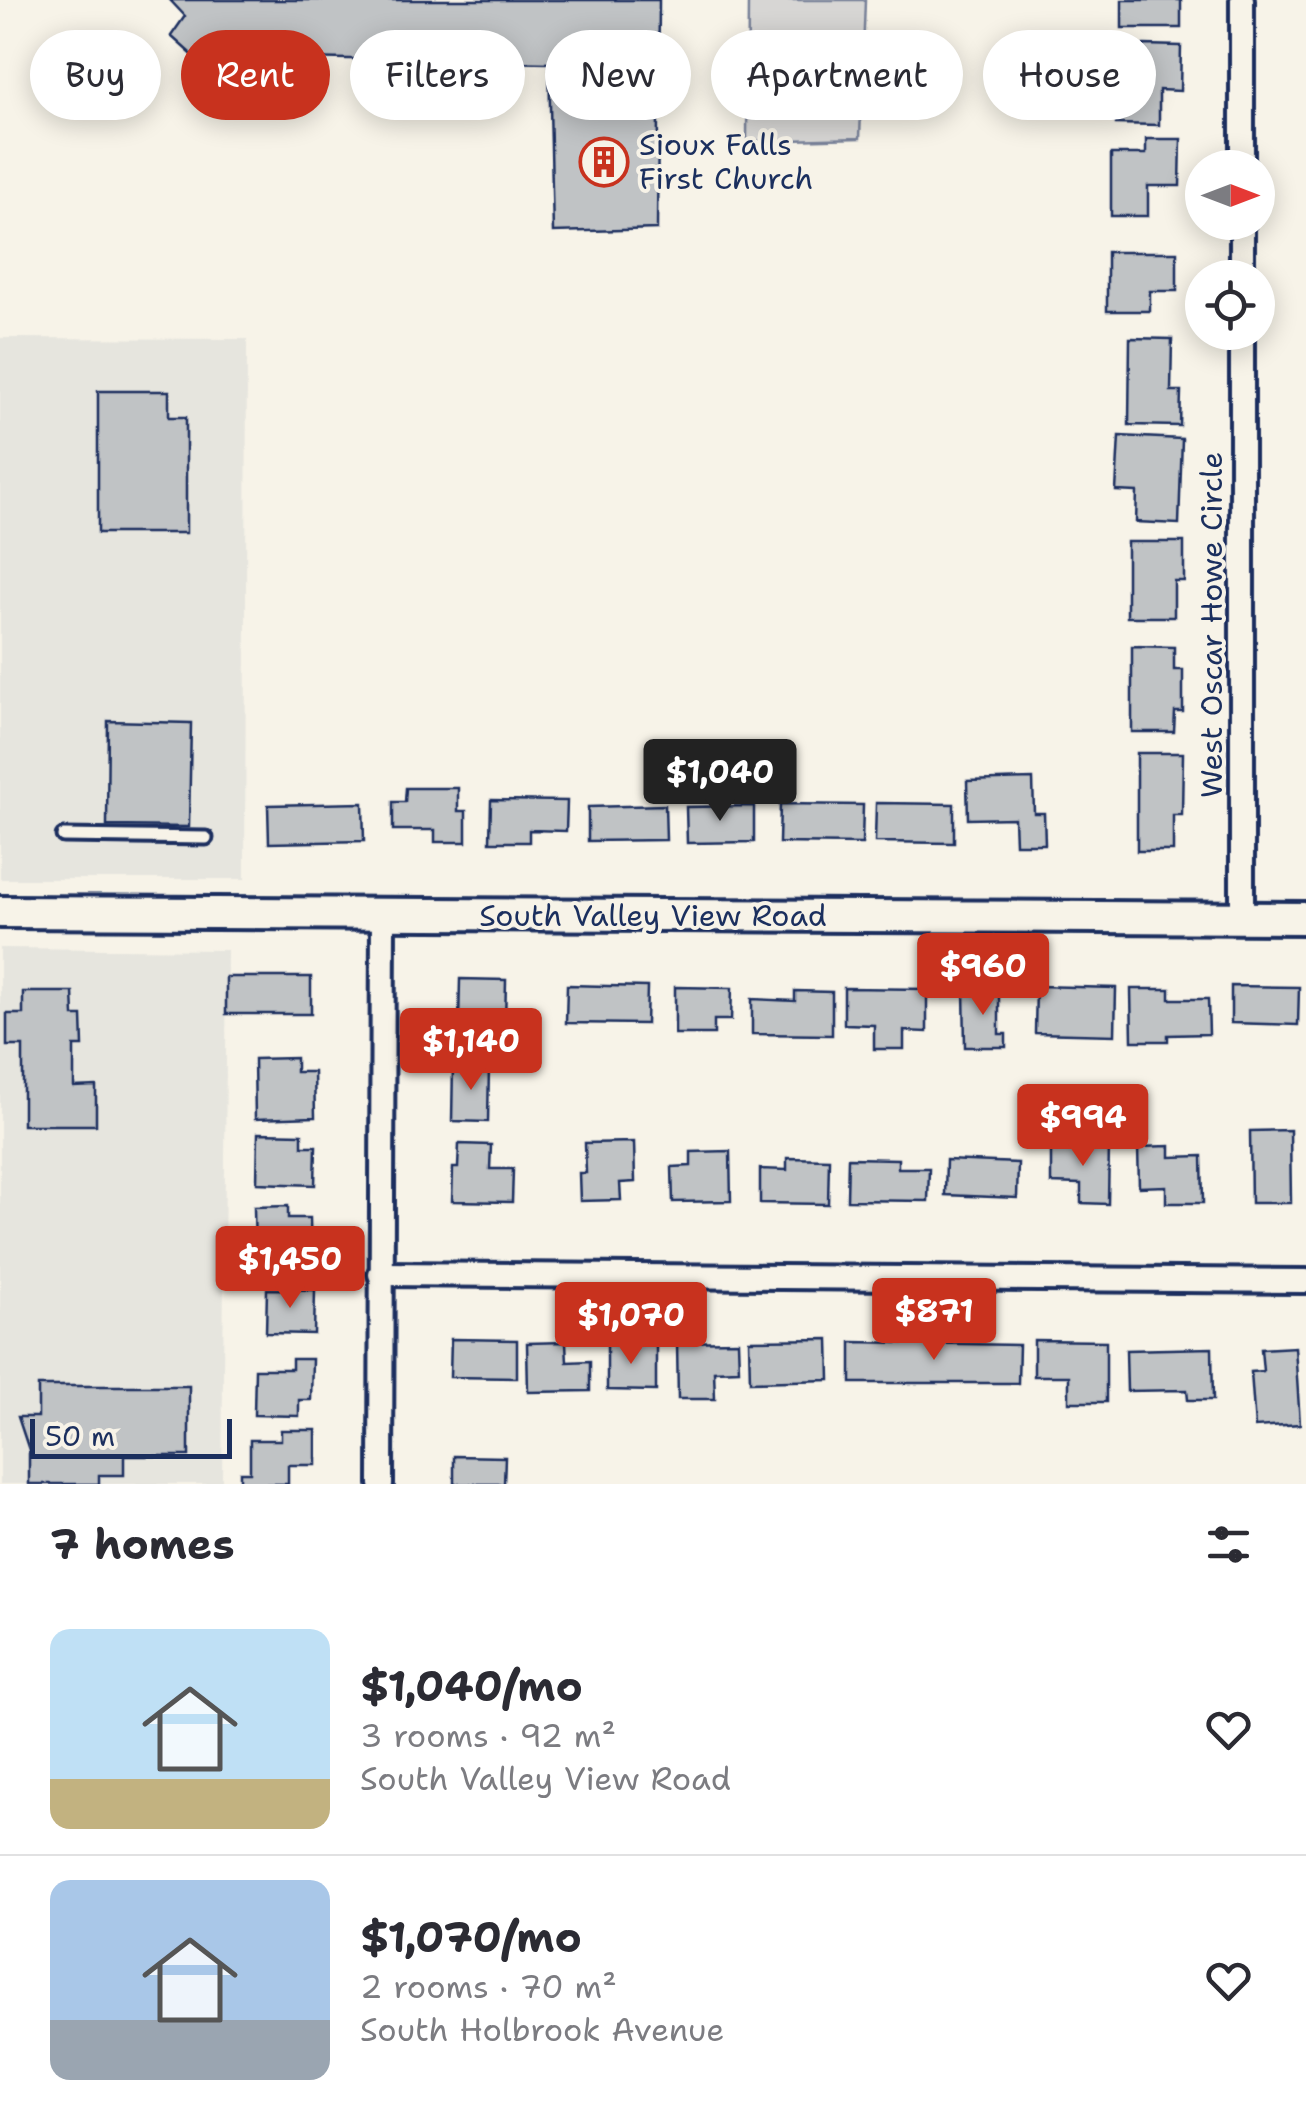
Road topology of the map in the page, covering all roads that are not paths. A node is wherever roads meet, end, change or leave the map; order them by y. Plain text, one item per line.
1 (1242, 0) edge
2 (1242, 150) edge
3 (1242, 350) edge
4 (63, 836) dead end
5 (206, 838) dead end
6 (0, 912) edge
7 (383, 916) junction
8 (1242, 918) junction
9 (1306, 918) edge
10 (380, 1274) junction
11 (1306, 1281) edge
12 (382, 1484) edge

1 - 2 street
3 - 8 street, West Oscar Howe Circle
4 - 5 lane
6 - 7 street, South Valley View Road
7 - 8 street, South Valley View Road
7 - 10 street
8 - 9 street, South Valley View Road
10 - 11 street
10 - 12 street

